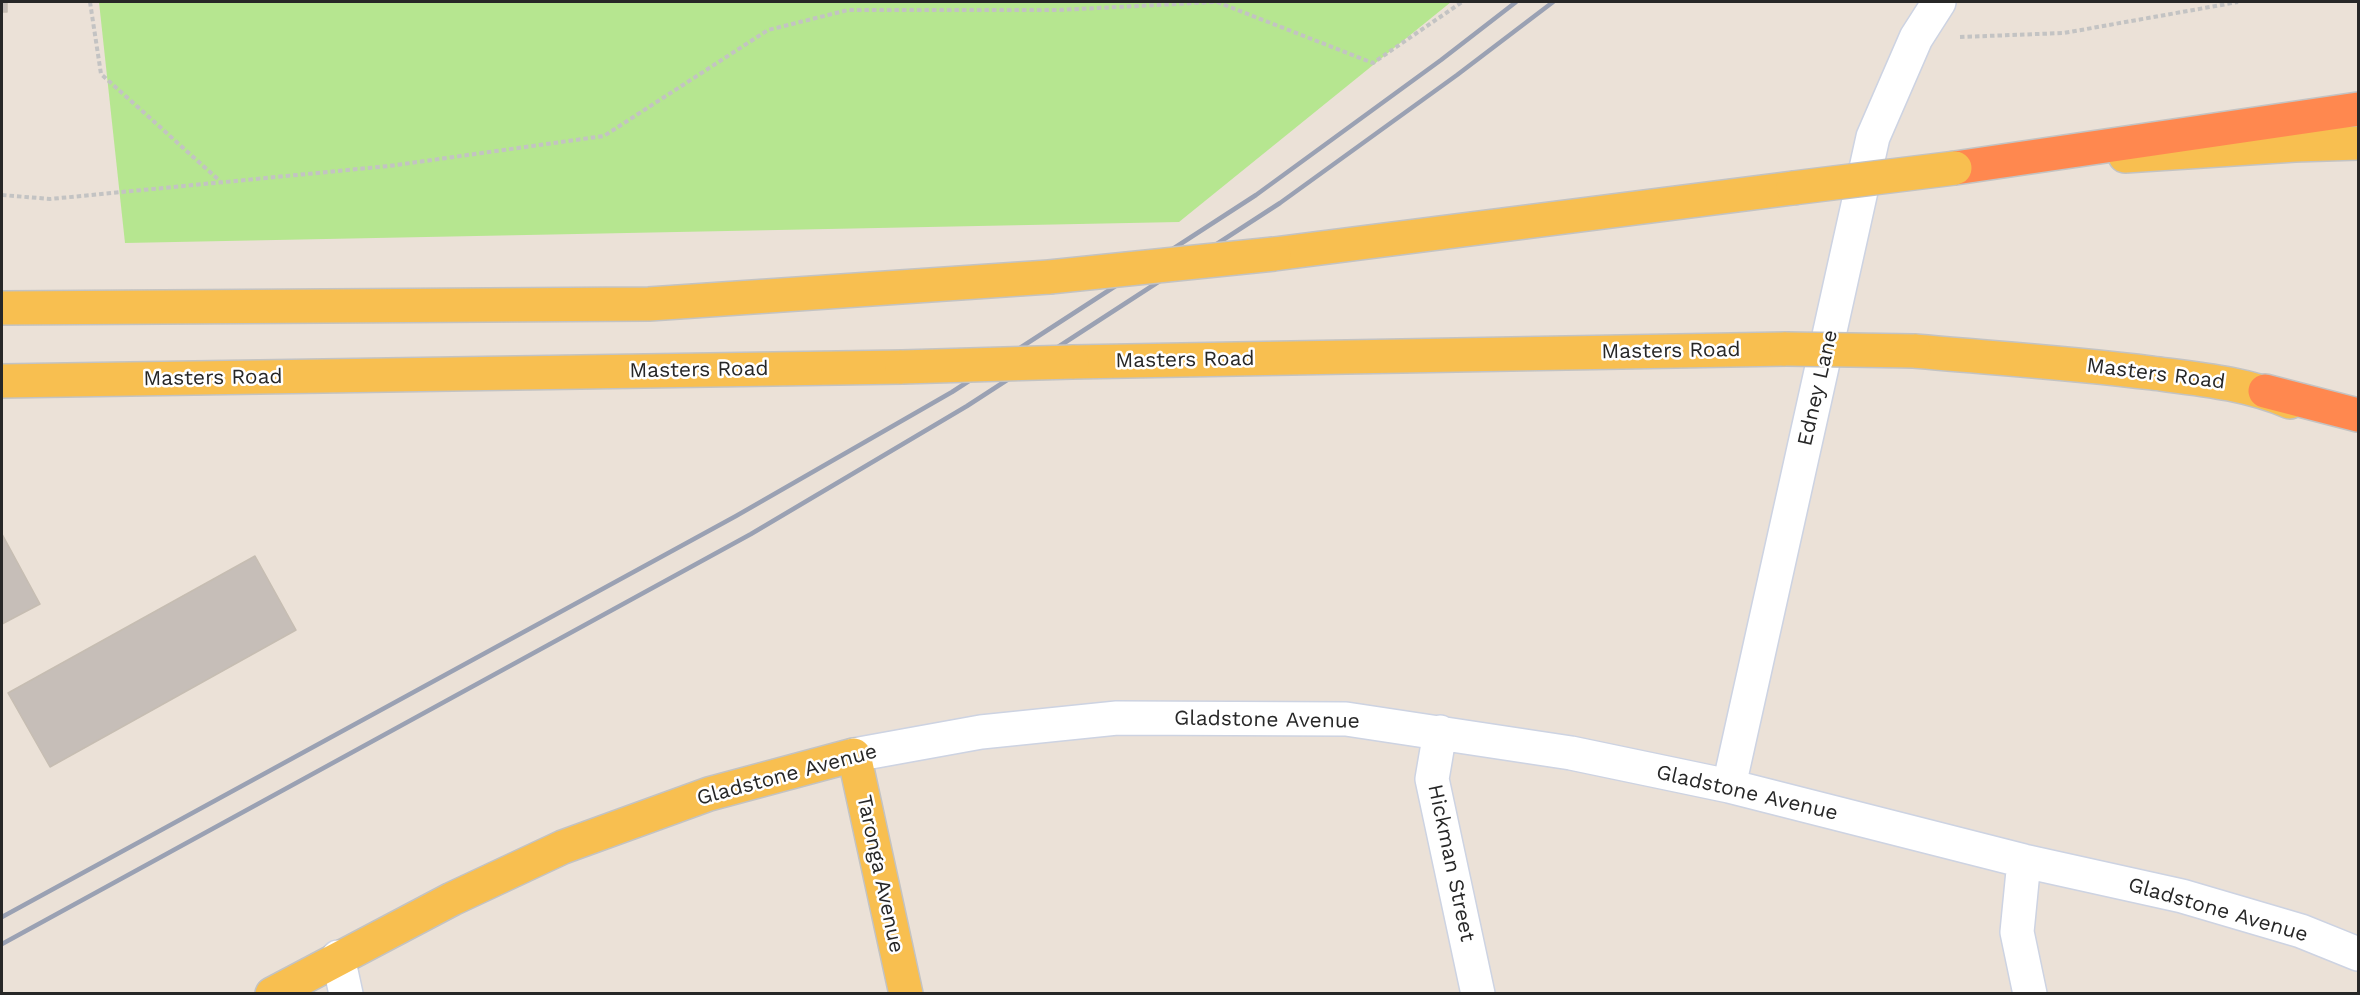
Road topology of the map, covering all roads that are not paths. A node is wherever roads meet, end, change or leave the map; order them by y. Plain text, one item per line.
1 (1939, 2) edge
2 (2358, 109) edge
3 (2358, 143) edge
4 (1955, 168) junction
5 (2, 308) edge
6 (2, 381) edge
7 (2265, 391) junction
8 (2358, 415) edge
9 (2358, 430) edge
10 (1440, 732) junction
11 (854, 755) junction
12 (1729, 786) junction
13 (2024, 861) junction
14 (2358, 954) edge
15 (338, 957) junction
16 (272, 993) edge
17 (346, 993) edge
18 (906, 993) edge
19 (1478, 993) edge
20 (2030, 993) edge

1 - 12 street, Edney Lane
2 - 4 highway
3 - 4 main road
4 - 5 main road, bridge
6 - 7 main road, Masters Road, bridge
7 - 8 highway
7 - 9 main road, Masters Road
10 - 11 street, Gladstone Avenue
10 - 12 street, Gladstone Avenue
10 - 19 street, Hickman Street
11 - 15 main road, Gladstone Avenue
11 - 18 main road, Taronga Avenue
12 - 13 street, Gladstone Avenue
13 - 14 street, Gladstone Avenue
13 - 20 street
15 - 16 main road, Gladstone Avenue
15 - 17 street

